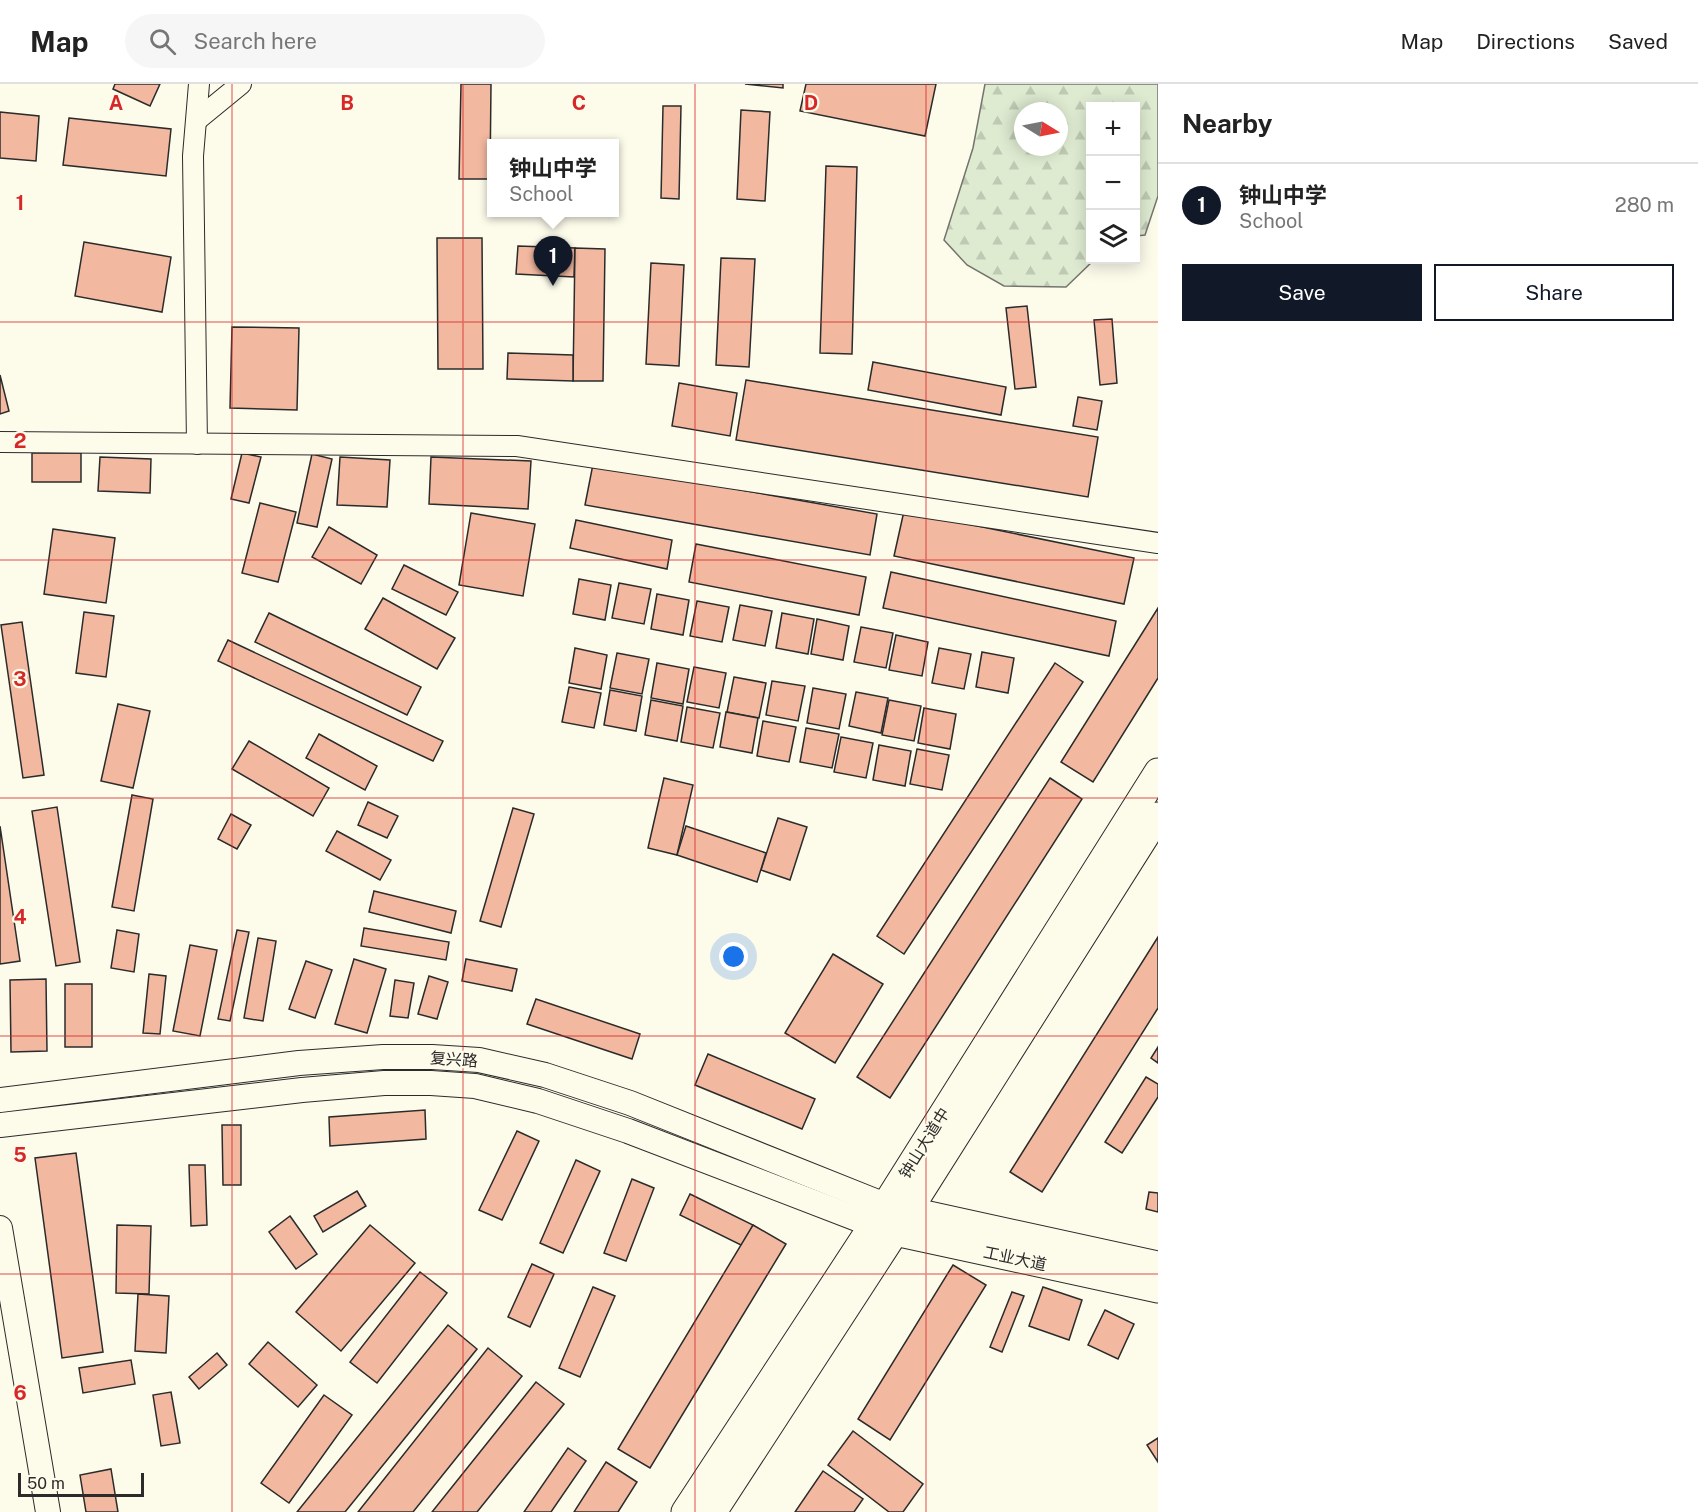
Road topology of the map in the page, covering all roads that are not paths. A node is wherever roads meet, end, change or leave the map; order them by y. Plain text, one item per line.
1 (200, 84) edge
2 (241, 84) edge
3 (196, 120) junction
4 (0, 442) edge
5 (197, 444) junction
6 (1158, 543) edge
7 (1158, 772) edge
8 (1158, 816) edge
9 (0, 1100) edge
10 (0, 1125) edge
11 (890, 1219) junction
12 (0, 1228) edge
13 (1158, 1265) edge
14 (1158, 1289) edge
15 (0, 1317) edge
16 (33, 1512) edge
17 (48, 1512) edge
18 (685, 1512) edge
19 (713, 1512) edge

1 - 3 street
2 - 3 street
3 - 5 street
4 - 5 street
5 - 6 street
7 - 11 highway, 钟山大道中
8 - 11 highway, 钟山大道中
9 - 11 main road, 复兴路
10 - 11 main road, 复兴路
11 - 13 highway, 工业大道
11 - 14 highway, 工业大道
11 - 18 highway, 钟山大道中
11 - 19 highway, 钟山大道中
12 - 17 main road
15 - 16 main road

